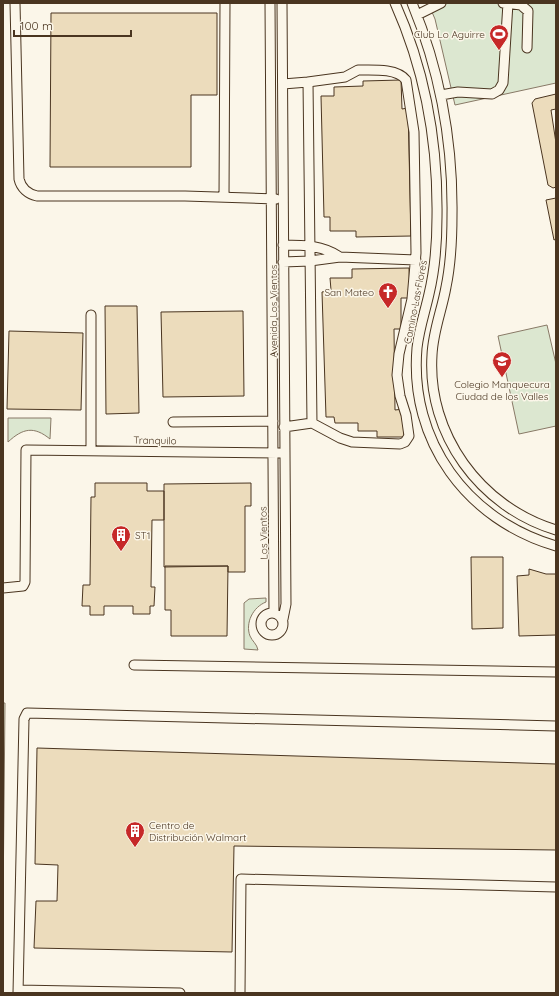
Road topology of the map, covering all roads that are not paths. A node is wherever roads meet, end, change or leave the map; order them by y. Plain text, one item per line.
1 (15, 3) edge
2 (225, 3) edge
3 (270, 3) edge
4 (282, 3) edge
5 (396, 3) edge
6 (412, 3) edge
7 (441, 3) edge
8 (502, 3) edge
9 (508, 3) edge
10 (417, 15) junction
11 (527, 48) dead end
12 (308, 82) junction
13 (282, 84) junction
14 (441, 95) junction
15 (224, 197) junction
16 (271, 199) junction
17 (283, 199) junction
18 (283, 245) junction
19 (310, 246) junction
20 (340, 257) junction
21 (416, 260) junction
22 (310, 261) junction
23 (284, 262) junction
24 (91, 315) dead end
25 (273, 421) junction
26 (173, 422) dead end
27 (312, 423) junction
28 (284, 427) junction
29 (91, 451) junction
30 (273, 453) junction
31 (285, 453) junction
32 (556, 530) edge
33 (556, 546) edge
34 (3, 588) edge
35 (274, 613) junction
36 (282, 619) junction
37 (134, 665) dead end
38 (556, 672) edge
39 (556, 726) edge
40 (556, 887) edge
41 (18, 991) edge
42 (180, 993) edge
43 (240, 993) edge

1 - 15 street
2 - 15 street
3 - 16 street, Avenida Los Vientos
4 - 13 street, Avenida Los Vientos
5 - 33 street, Camino Las Flores
6 - 10 street
7 - 10 street
8 - 9 street
9 - 11 street
9 - 14 street
10 - 14 street
12 - 13 street
12 - 19 street
12 - 21 street
13 - 17 street, Avenida Los Vientos
14 - 32 street
15 - 16 street
16 - 17 street
16 - 25 street, Avenida Los Vientos
17 - 18 street, Avenida Los Vientos
18 - 19 street
18 - 23 street, Avenida Los Vientos
19 - 20 street
19 - 22 street
20 - 21 street
20 - 22 street
21 - 27 street
22 - 23 street
22 - 27 street
23 - 28 street, Avenida Los Vientos
24 - 29 street
25 - 26 street
25 - 30 street, Avenida Los Vientos
27 - 28 street
28 - 31 street, Avenida Los Vientos
29 - 30 street, Tranquilo
29 - 34 street, Tranquilo
30 - 31 street, Tranquilo
30 - 35 street, Los Vientos
31 - 36 street, Avenida Los Vientos
35 - 36 street
35 - 36 street, Avenida Los Vientos
37 - 38 street
39 - 41 street
40 - 43 street
41 - 42 street

